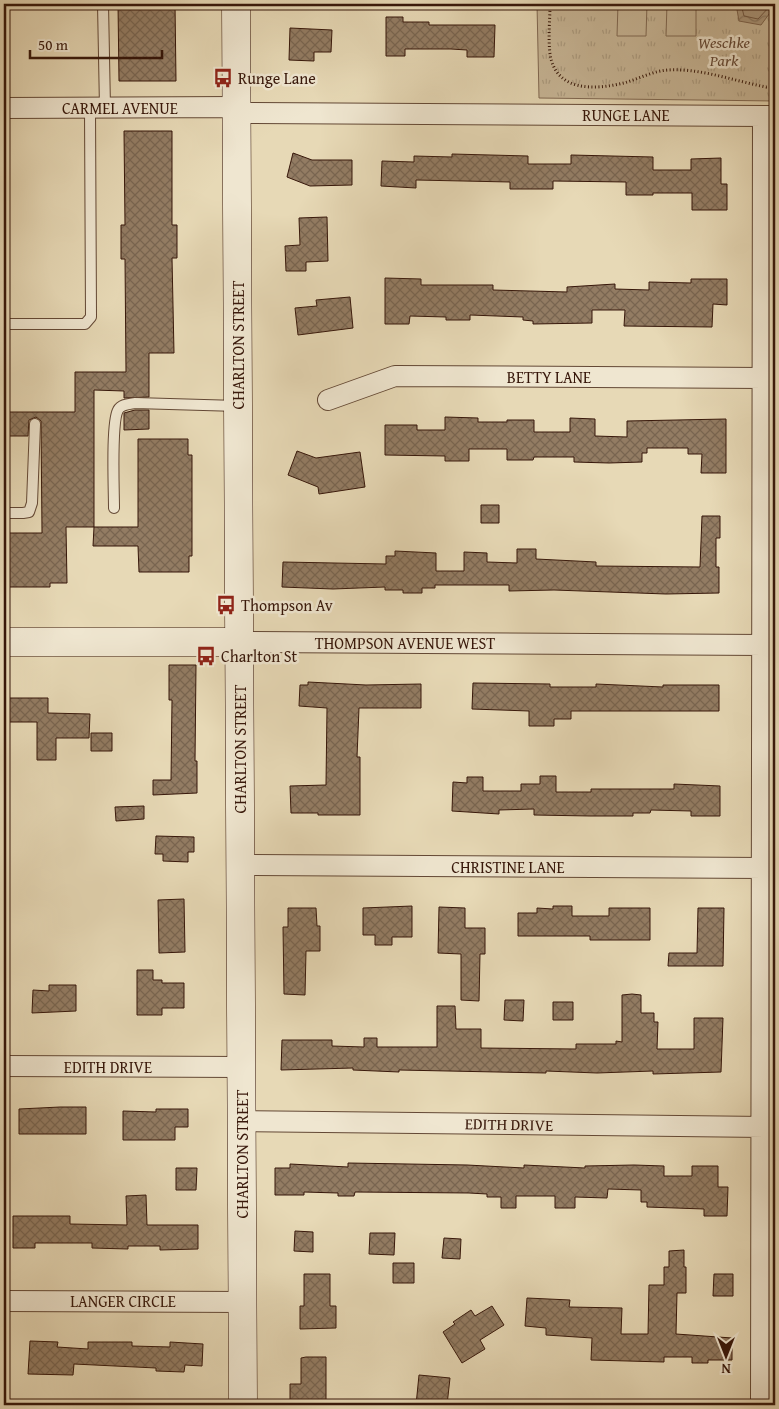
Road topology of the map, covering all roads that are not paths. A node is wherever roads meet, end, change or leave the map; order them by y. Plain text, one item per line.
1 (103, 4) edge
2 (236, 4) edge
3 (4, 108) edge
4 (98, 108) junction
5 (237, 110) junction
6 (769, 116) edge
7 (4, 324) edge
8 (769, 378) edge
9 (328, 400) dead end
10 (239, 406) junction
11 (35, 424) dead end
12 (114, 508) dead end
13 (4, 514) edge
14 (4, 642) edge
15 (240, 642) junction
16 (769, 645) edge
17 (241, 865) junction
18 (769, 868) edge
19 (4, 1066) edge
20 (242, 1067) junction
21 (242, 1121) junction
22 (768, 1127) edge
23 (4, 1301) edge
24 (243, 1302) junction
25 (243, 1405) edge
26 (761, 1405) edge

1 - 4 lane
2 - 5 street, CHARLTON STREET
3 - 4 street, CARMEL AVENUE
4 - 5 street, CARMEL AVENUE
4 - 7 lane
5 - 6 street, RUNGE LANE
5 - 10 street, CHARLTON STREET
6 - 8 street
8 - 9 street, BETTY LANE
8 - 16 street
10 - 12 lane
10 - 15 street, CHARLTON STREET
11 - 13 lane
14 - 15 street, THOMPSON AVENUE WEST
15 - 16 street, THOMPSON AVENUE WEST
15 - 17 street, CHARLTON STREET
16 - 18 street
17 - 18 street, CHRISTINE LANE
17 - 20 street, CHARLTON STREET
18 - 22 street
19 - 20 street, EDITH DRIVE
20 - 21 street, CHARLTON STREET
21 - 22 street, EDITH DRIVE
21 - 24 street, CHARLTON STREET
22 - 26 street
23 - 24 street, LANGER CIRCLE
24 - 25 street, CHARLTON STREET

